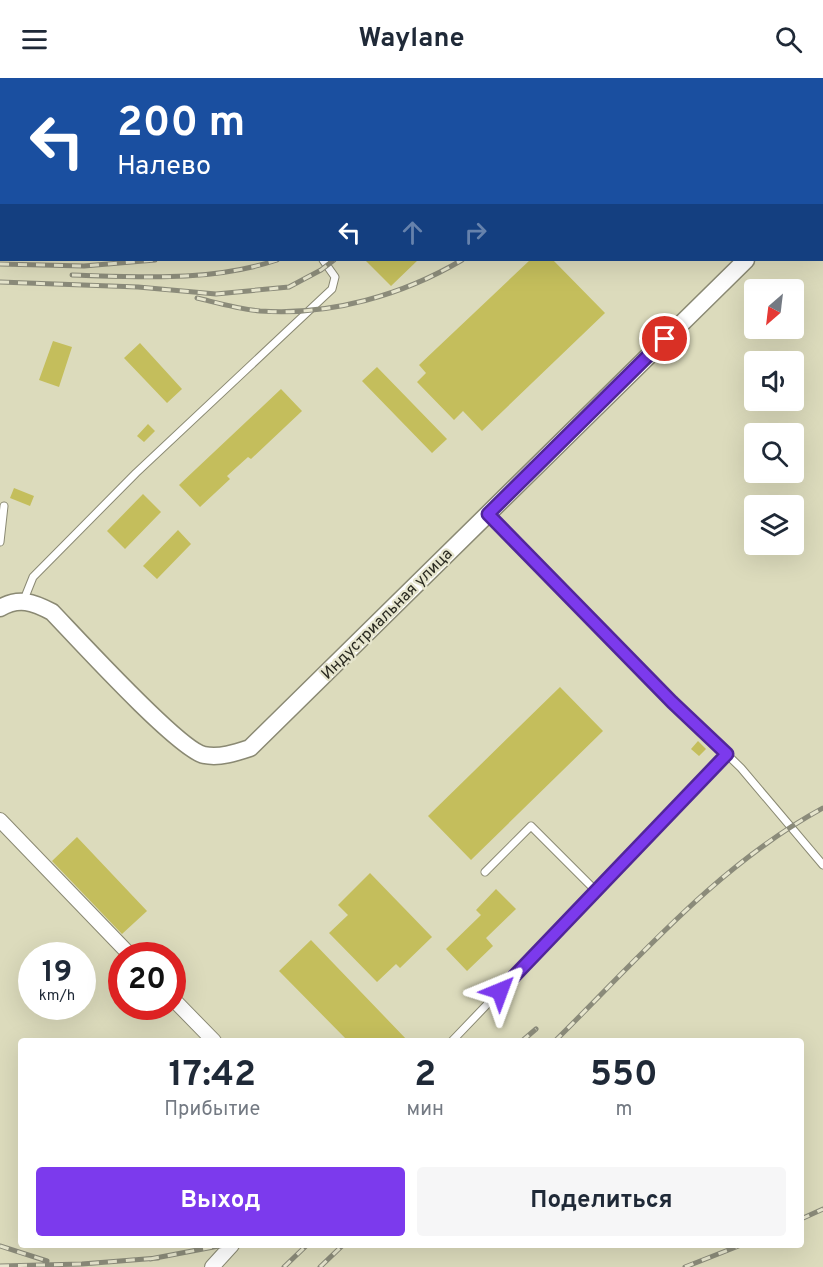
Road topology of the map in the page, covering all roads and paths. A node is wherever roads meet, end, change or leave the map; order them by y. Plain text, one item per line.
1 (324, 261) edge
2 (745, 261) edge
3 (4, 506) dead end
4 (488, 514) junction
5 (0, 542) edge
6 (23, 602) junction
7 (1, 603) edge
8 (727, 754) junction
9 (0, 820) edge
10 (823, 865) edge
11 (485, 872) dead end
12 (596, 891) junction
13 (118, 942) edge
14 (186, 1012) edge
15 (211, 1038) edge
16 (455, 1038) edge
17 (229, 1248) edge
18 (212, 1267) edge

1 - 6 lane
2 - 4 street, Индустриальная улица
3 - 5 lane
4 - 6 street, Индустриальная улица
4 - 8 lane
6 - 7 street
8 - 10 lane
8 - 12 lane
9 - 13 street
11 - 12 lane
12 - 16 lane
14 - 15 street
17 - 18 street

